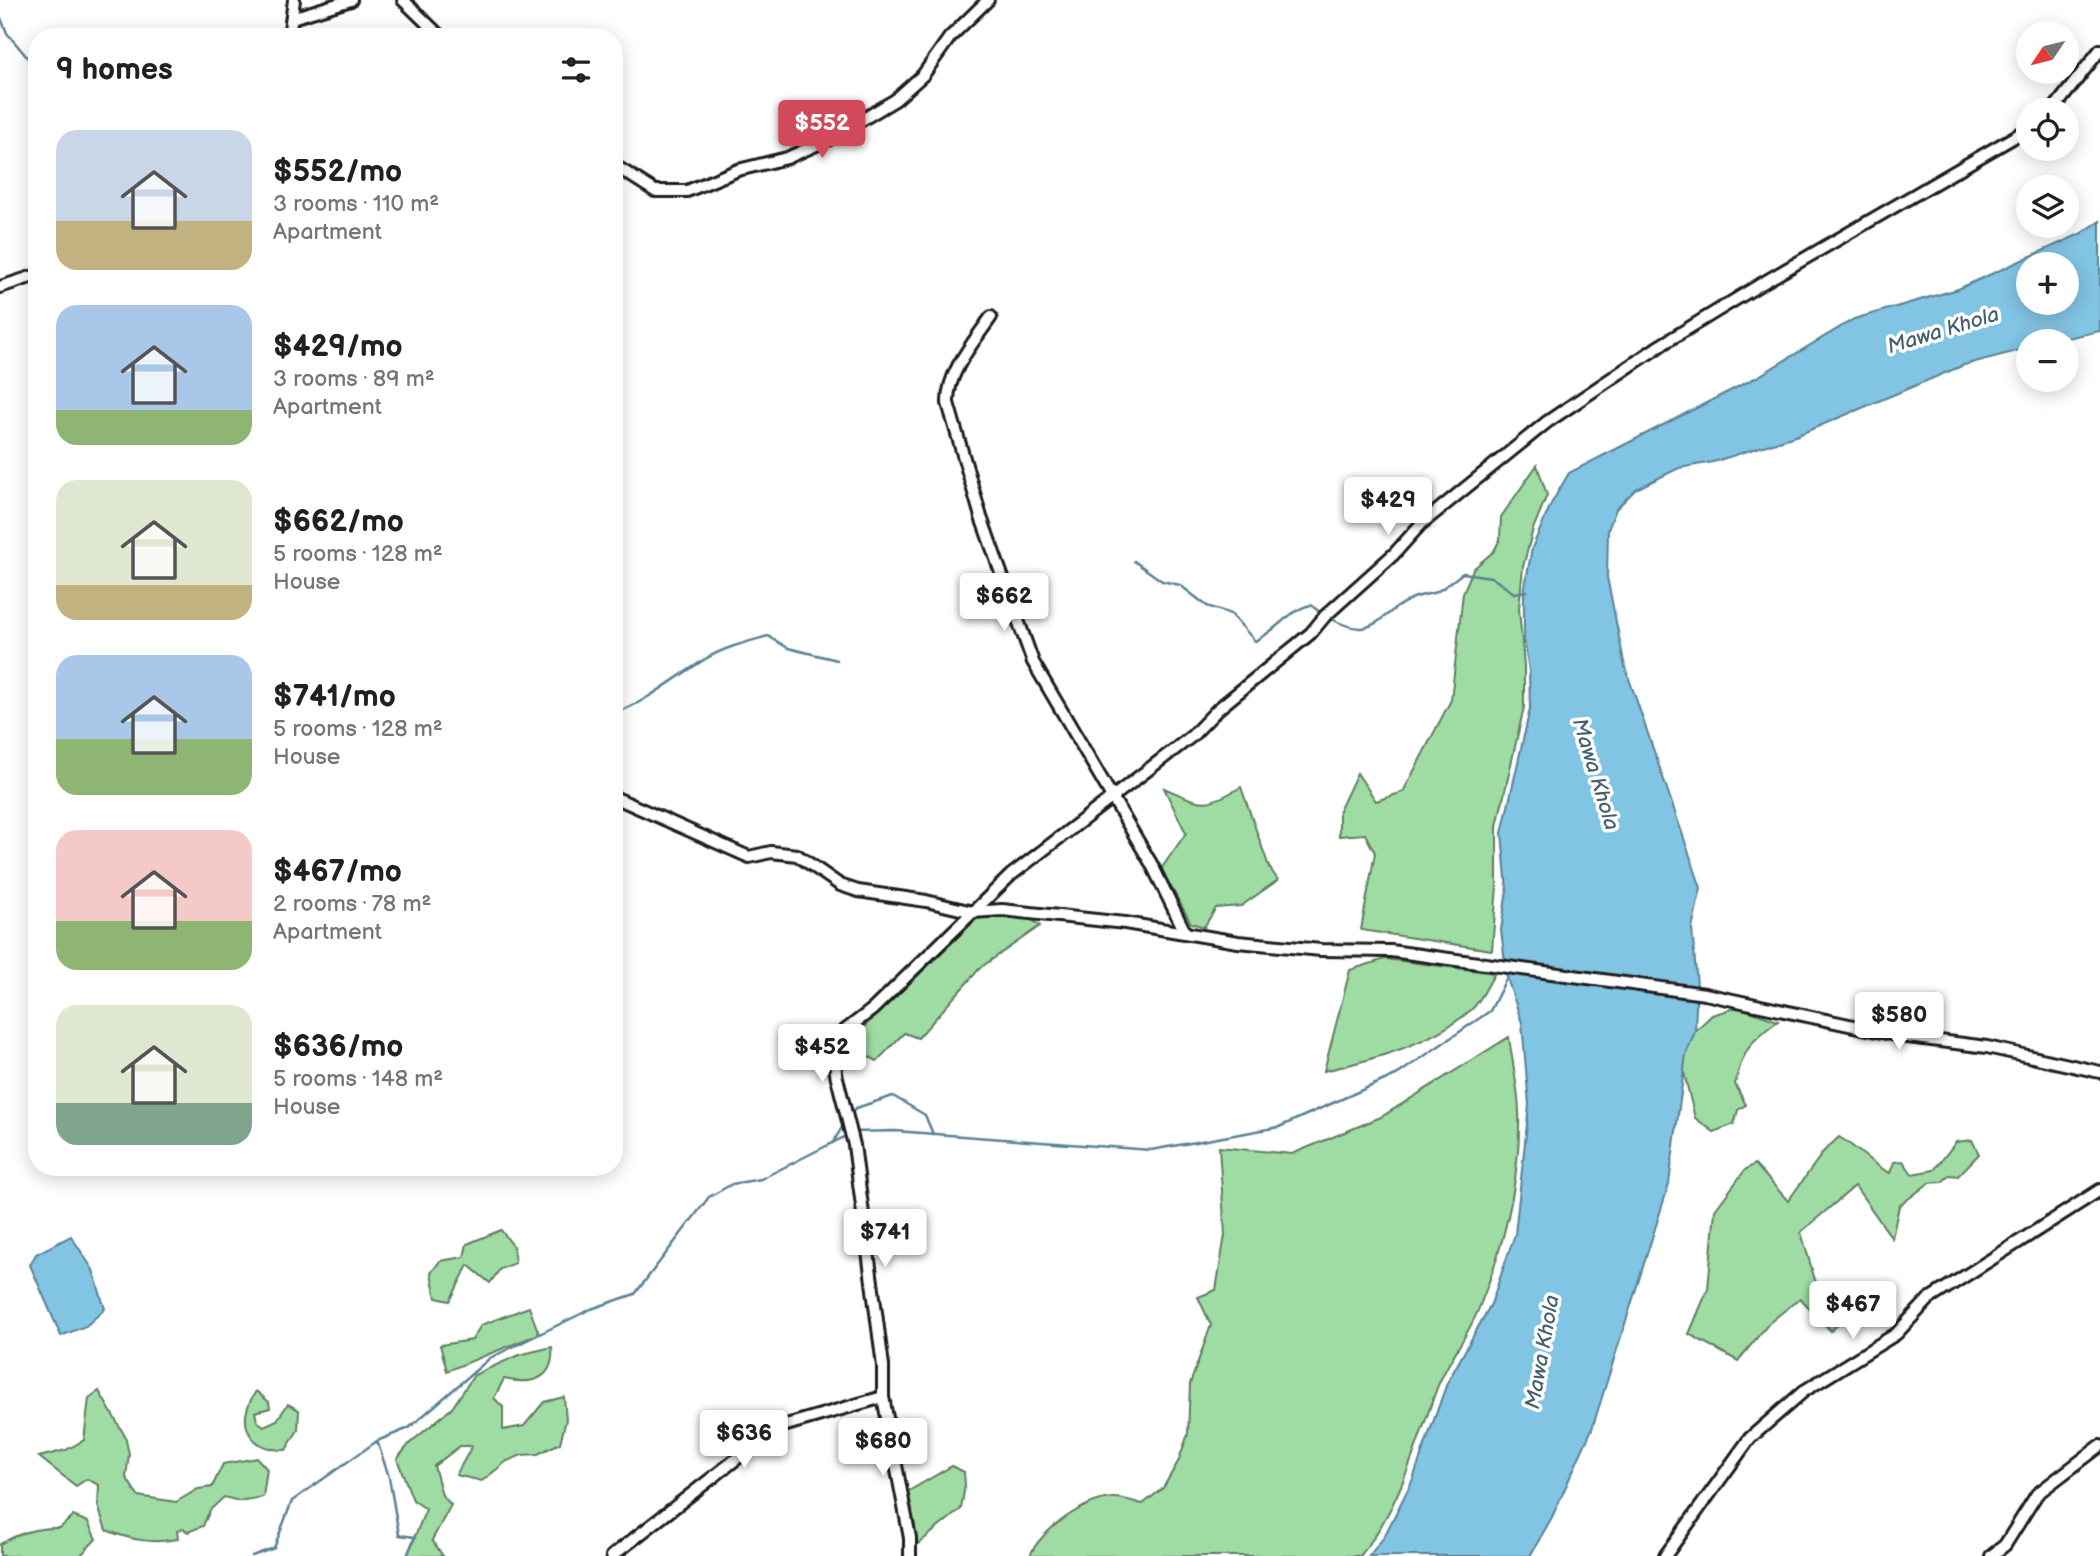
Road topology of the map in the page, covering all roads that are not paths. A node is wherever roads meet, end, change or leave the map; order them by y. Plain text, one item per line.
1 (294, 0) edge
2 (351, 0) edge
3 (403, 0) edge
4 (988, 0) edge
5 (292, 18) junction
6 (290, 28) edge
7 (432, 28) edge
8 (2100, 50) edge
9 (2062, 98) edge
10 (2016, 136) edge
11 (623, 171) edge
12 (28, 278) edge
13 (0, 286) edge
14 (992, 317) dead end
15 (1113, 799) junction
16 (623, 801) edge
17 (973, 912) junction
18 (1185, 932) junction
19 (2100, 1072) edge
20 (2100, 1190) edge
21 (883, 1397) junction
22 (2100, 1446) edge
23 (612, 1556) edge
24 (910, 1556) edge
25 (1665, 1556) edge
26 (1992, 1556) edge

1 - 5 street
2 - 5 street
3 - 7 street
4 - 11 street
5 - 6 street
8 - 9 street
10 - 15 street
12 - 13 street
14 - 15 street
15 - 17 street
15 - 18 street
16 - 17 street
17 - 18 street
17 - 21 street
18 - 19 street
20 - 25 street
21 - 23 street
21 - 24 street
22 - 26 street

